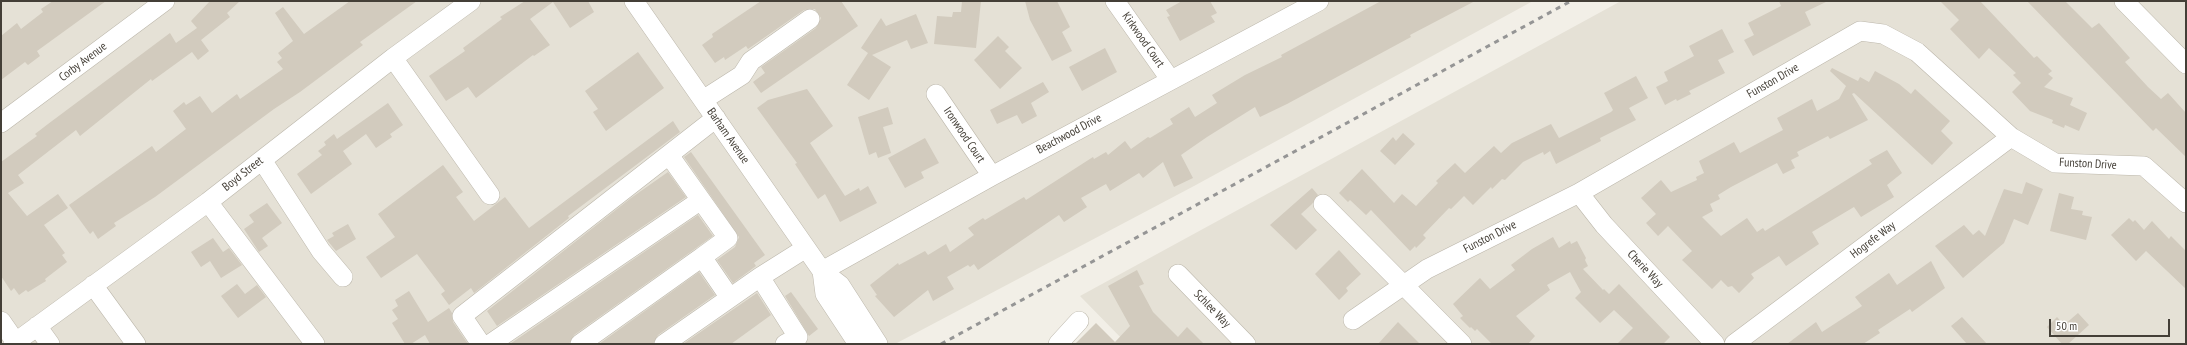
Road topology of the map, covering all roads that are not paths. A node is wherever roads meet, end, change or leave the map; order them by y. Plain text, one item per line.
1 (165, 1) edge
2 (471, 1) edge
3 (634, 1) edge
4 (1115, 1) edge
5 (1319, 1) edge
6 (2124, 1) edge
7 (810, 19) dead end
8 (393, 58) junction
9 (2186, 64) edge
10 (1170, 79) junction
11 (936, 94) dead end
12 (703, 100) junction
13 (716, 118) junction
14 (1, 122) edge
15 (2011, 137) junction
16 (669, 155) junction
17 (262, 160) junction
18 (992, 176) junction
19 (1579, 193) junction
20 (490, 195) dead end
21 (701, 200) junction
22 (208, 202) junction
23 (2186, 203) edge
24 (1323, 204) dead end
25 (806, 248) junction
26 (702, 257) junction
27 (822, 272) junction
28 (1178, 274) dead end
29 (343, 277) dead end
30 (760, 277) junction
31 (93, 285) junction
32 (1404, 285) junction
33 (730, 298) junction
34 (1353, 320) dead end
35 (1, 321) edge
36 (1079, 321) dead end
37 (38, 326) junction
38 (870, 341) edge
39 (15, 343) edge
40 (50, 344) edge
41 (136, 344) edge
42 (315, 344) edge
43 (481, 344) edge
44 (490, 344) edge
45 (580, 344) edge
46 (664, 344) edge
47 (785, 344) edge
48 (1058, 344) edge
49 (1246, 344) edge
50 (1462, 344) edge
51 (1715, 344) edge
52 (1734, 344) edge

1 - 14 street, Corby Avenue
2 - 8 street, Boyd Street
3 - 12 street, Barham Avenue
4 - 10 street, Kirkwood Court
5 - 10 street, Beachwood Drive
6 - 9 street
7 - 12 street
8 - 17 street, Boyd Street
8 - 20 street
10 - 18 street, Beachwood Drive
11 - 18 street, Ironwood Court
12 - 13 street, Barham Avenue
13 - 16 street
13 - 25 street, Barham Avenue
15 - 19 street, Funston Drive
15 - 23 street, Funston Drive
15 - 52 street, Hogrefe Way
16 - 21 street
16 - 43 street
17 - 22 street, Boyd Street
17 - 29 street
18 - 27 street, Beachwood Drive
19 - 32 street, Funston Drive
19 - 51 street, Cherie Way
21 - 26 street
21 - 44 street
22 - 31 street, Boyd Street
22 - 42 street
24 - 32 street
25 - 27 street, Barham Avenue
25 - 30 street
26 - 33 street
26 - 45 street
27 - 38 street, Barham Avenue
28 - 49 street, Schlee Way
30 - 33 street
30 - 47 street
31 - 37 street, Boyd Street
31 - 41 street
32 - 34 street, Funston Drive
32 - 50 street
33 - 46 street
35 - 39 street
36 - 48 street
37 - 39 street, Boyd Street
37 - 40 street

